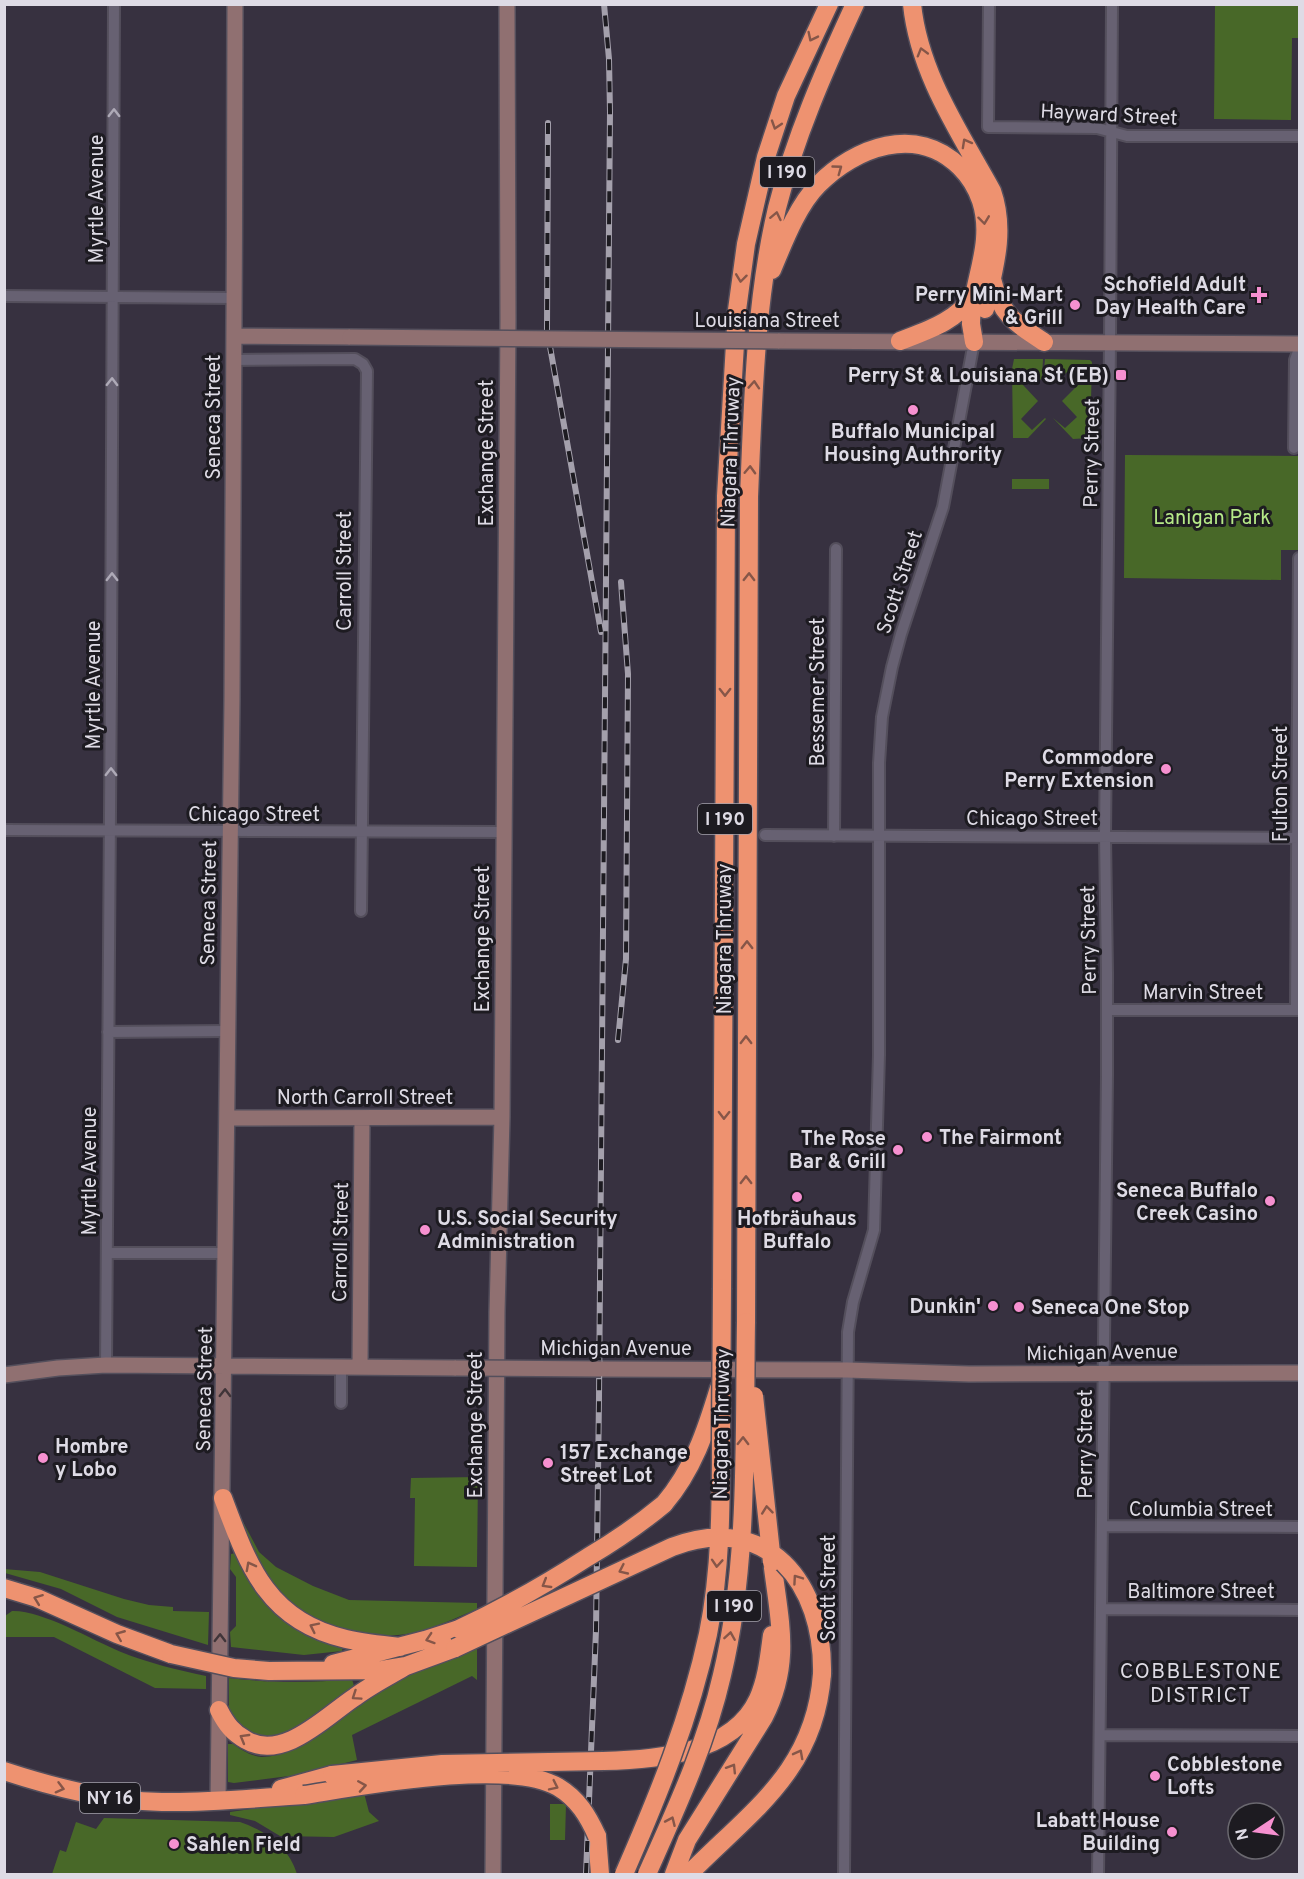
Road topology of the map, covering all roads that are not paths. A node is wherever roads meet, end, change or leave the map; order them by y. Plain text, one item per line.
1 (114, 4) edge
2 (235, 4) edge
3 (507, 4) edge
4 (828, 4) edge
5 (855, 4) edge
6 (912, 4) edge
7 (989, 4) edge
8 (1112, 4) edge
9 (1111, 132) junction
10 (1299, 136) edge
11 (992, 277) junction
12 (976, 293) junction
13 (762, 294) junction
14 (4, 296) edge
15 (113, 297) junction
16 (234, 298) junction
17 (234, 336) junction
18 (900, 342) junction
19 (974, 342) junction
20 (1044, 342) junction
21 (1110, 342) junction
22 (1299, 345) edge
23 (234, 360) junction
24 (1294, 448) dead end
25 (836, 549) dead end
26 (1299, 558) edge
27 (4, 830) edge
28 (110, 831) junction
29 (231, 831) junction
30 (363, 832) junction
31 (504, 832) junction
32 (765, 835) dead end
33 (834, 836) junction
34 (878, 836) junction
35 (1104, 836) junction
36 (1298, 838) edge
37 (361, 910) dead end
38 (1107, 1010) junction
39 (1298, 1010) edge
40 (108, 1032) junction
41 (227, 1032) junction
42 (502, 1117) junction
43 (227, 1118) junction
44 (362, 1119) junction
45 (107, 1253) junction
46 (226, 1253) junction
47 (746, 1322) junction
48 (106, 1365) junction
49 (226, 1366) junction
50 (341, 1366) junction
51 (360, 1367) junction
52 (847, 1370) junction
53 (1102, 1373) junction
54 (1299, 1373) edge
55 (4, 1375) edge
56 (722, 1379) junction
57 (341, 1402) dead end
58 (223, 1498) junction
59 (1102, 1526) junction
60 (1299, 1527) edge
61 (773, 1568) junction
62 (4, 1587) edge
63 (1101, 1609) junction
64 (1299, 1610) edge
65 (400, 1647) junction
66 (406, 1666) junction
67 (308, 1670) junction
68 (219, 1710) junction
69 (1100, 1734) junction
70 (1299, 1736) edge
71 (4, 1771) edge
72 (245, 1798) junction
73 (218, 1801) junction
74 (493, 1875) edge
75 (600, 1875) edge
76 (624, 1875) edge
77 (647, 1875) edge
78 (674, 1875) edge
79 (689, 1875) edge
80 (844, 1875) edge
81 (1098, 1875) edge

15 -> 1 street, Myrtle Avenue
2 - 16 street, Seneca Street
3 - 31 street, Exchange Street
4 -> 56 highway, Niagara Thruway / I 190, bridge
13 -> 5 highway, Niagara Thruway / I 190
11 -> 6 highway
7 - 9 street, Hayward Street
8 - 9 street, Perry Street
9 - 10 street, Hayward Street
9 - 21 street, Perry Street
11 - 19 highway
11 - 20 highway
13 -> 12 highway
12 - 18 highway
12 - 19 highway
47 -> 13 highway, Niagara Thruway / I 190
14 - 15 street
15 - 16 street
28 -> 15 street, Myrtle Avenue
16 - 17 street, Seneca Street
17 - 18 street, Louisiana Street, bridge
17 - 23 street, Seneca Street
18 - 19 street, Louisiana Street
19 - 20 street, Louisiana Street
19 - 34 street, Scott Street
20 - 21 street, Louisiana Street
21 - 22 street, Louisiana Street
21 - 35 street, Perry Street
22 - 24 street
23 - 29 street, Seneca Street
23 - 30 street, Carroll Street
25 - 33 street, Bessemer Street
26 - 36 street, Fulton Street
27 - 28 street, Chicago Street
28 - 29 street, Chicago Street
28 - 40 street, Myrtle Avenue
29 - 30 street, Chicago Street
29 - 41 street, Seneca Street
30 - 31 street, Chicago Street
30 - 37 street, Carroll Street
31 - 42 street, Exchange Street
32 - 33 street, Chicago Street
33 - 34 street, Chicago Street
34 - 35 street, Chicago Street
34 - 52 street, Scott Street
35 - 36 street, Chicago Street
35 - 38 street, Perry Street
36 - 39 street, Fulton Street
38 - 39 street, Marvin Street
38 - 53 street, Perry Street
40 - 41 street
40 - 45 street, Myrtle Avenue
41 - 43 street, Seneca Street
42 - 44 street, North Carroll Street
42 - 74 street, Exchange Street
43 - 44 street, North Carroll Street
43 - 46 street, Seneca Street
44 - 51 street, Carroll Street
45 - 46 street
45 - 48 street, Myrtle Avenue
46 - 49 street, Seneca Street
61 -> 47 highway, bridge
77 -> 47 highway, Niagara Thruway / I 190, bridge
48 - 49 street, Michigan Avenue
48 - 55 street, Michigan Avenue
49 - 50 street, Michigan Avenue
58 -> 49 street, Seneca Street
50 - 51 street, Michigan Avenue
50 - 57 street
51 - 52 street, Michigan Avenue, bridge
52 - 53 street, Michigan Avenue
52 - 80 street, Scott Street
53 - 54 street, Michigan Avenue
53 - 59 street, Perry Street
56 -> 65 highway, bridge
56 -> 76 highway, Niagara Thruway / I 190, bridge
65 -> 58 highway
68 -> 58 street, Seneca Street
59 - 60 street, Columbia Street
59 - 63 street, Perry Street
61 - 72 highway, bridge
78 -> 61 highway
67 -> 62 highway, bridge
63 - 64 street, Baltimore Street
63 - 69 street, Perry Street
65 - 67 highway
66 - 67 highway
66 -> 68 highway
79 -> 66 highway, bridge
68 - 73 street, Seneca Street
69 - 70 street
69 - 81 street, Perry Street
71 -> 73 highway, NY 16
72 - 73 highway
72 -> 75 highway, bridge

